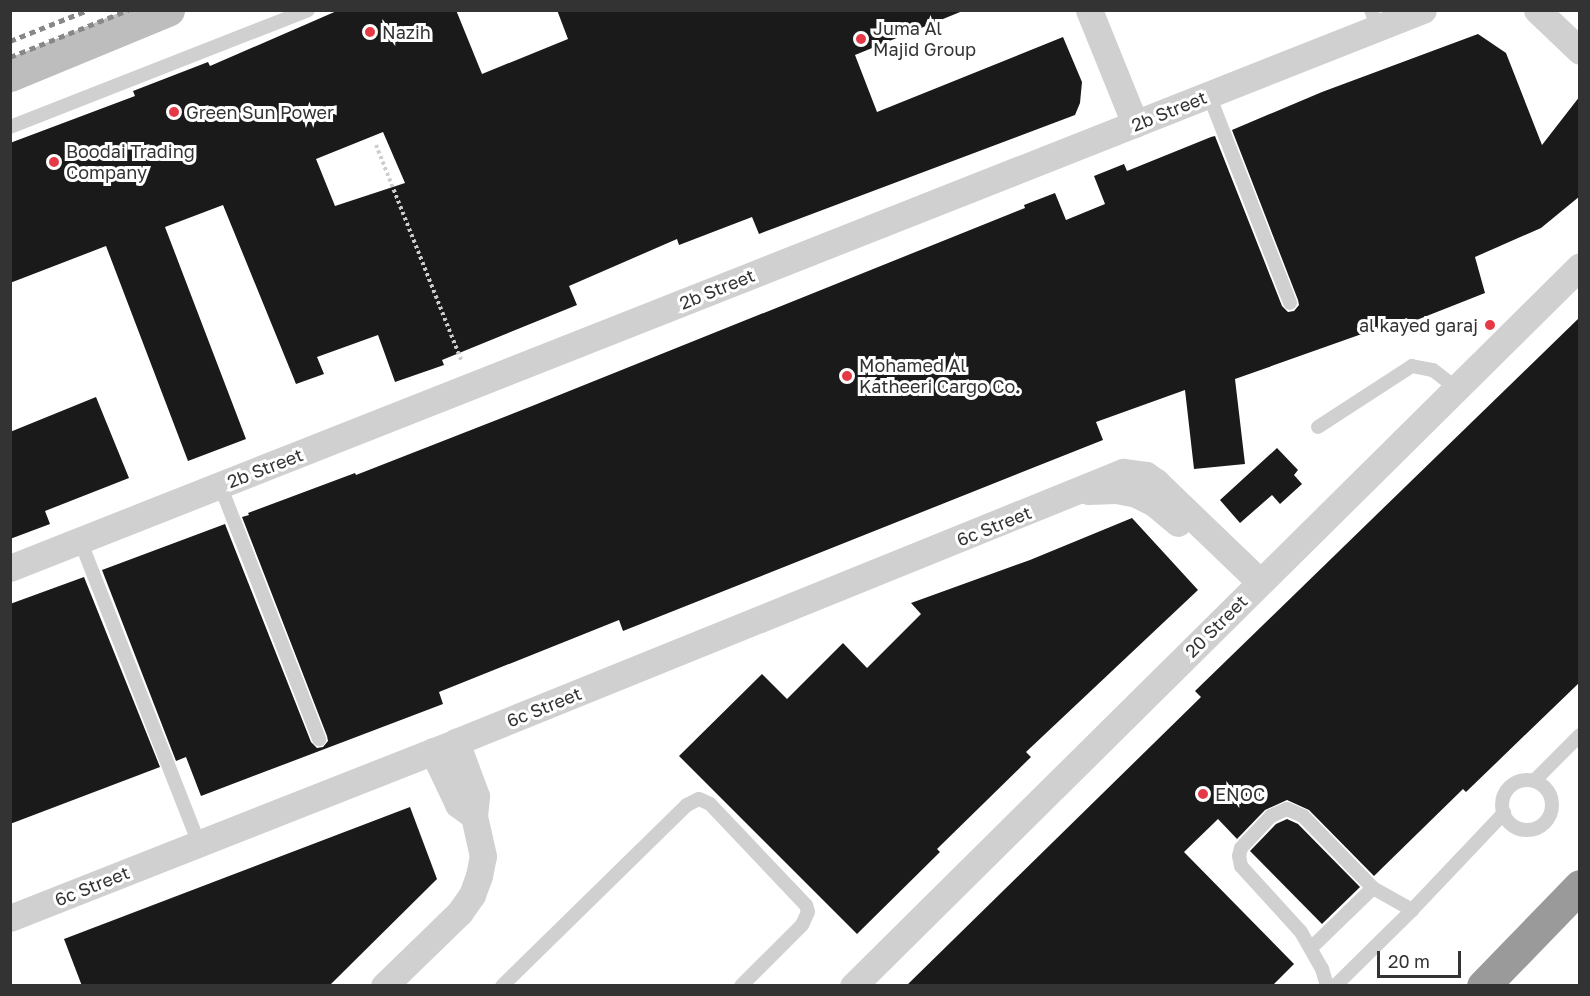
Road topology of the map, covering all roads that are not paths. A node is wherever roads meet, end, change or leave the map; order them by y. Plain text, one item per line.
1 (168, 10) edge
2 (308, 10) edge
3 (1089, 10) edge
4 (1423, 10) edge
5 (1537, 10) edge
6 (1374, 19) edge
7 (1580, 51) edge
8 (10, 75) edge
9 (1209, 94) junction
10 (1135, 124) junction
11 (10, 127) edge
12 (1580, 266) edge
13 (1290, 303) dead end
14 (1456, 388) junction
15 (1318, 427) dead end
16 (220, 485) junction
17 (80, 540) junction
18 (10, 568) edge
19 (1254, 588) junction
20 (1580, 735) edge
21 (319, 739) dead end
22 (445, 747) junction
23 (1534, 781) junction
24 (1503, 813) junction
25 (199, 843) junction
26 (1580, 886) edge
27 (1373, 888) junction
28 (1412, 910) junction
29 (10, 918) edge
30 (1311, 948) junction
31 (384, 986) edge
32 (502, 986) edge
33 (741, 986) edge
34 (853, 986) edge
35 (1327, 986) edge
36 (1335, 986) edge
37 (1483, 986) edge

1 - 8 main road
2 - 11 lane
3 - 10 street
4 - 6 street, 2b Street
5 - 7 street
6 - 9 street, 2b Street
9 - 10 street, 2b Street
9 - 13 lane
10 - 16 street, 2b Street
12 - 14 street, 20 Street
14 - 15 lane
14 - 19 street, 20 Street
16 - 17 street, 2b Street
16 - 21 lane
17 - 18 street, 2b Street
17 - 25 lane
19 - 22 street, 6c Street
19 - 34 street, 20 Street
20 - 23 lane
22 - 25 street, 6c Street
22 - 31 street
23 - 24 lane
23 - 24 lane
24 - 28 lane
25 - 29 street, 6c Street
26 - 37 highway
27 - 28 lane
27 - 30 lane
27 - 30 lane
28 - 36 lane
30 - 35 lane
32 - 33 lane

